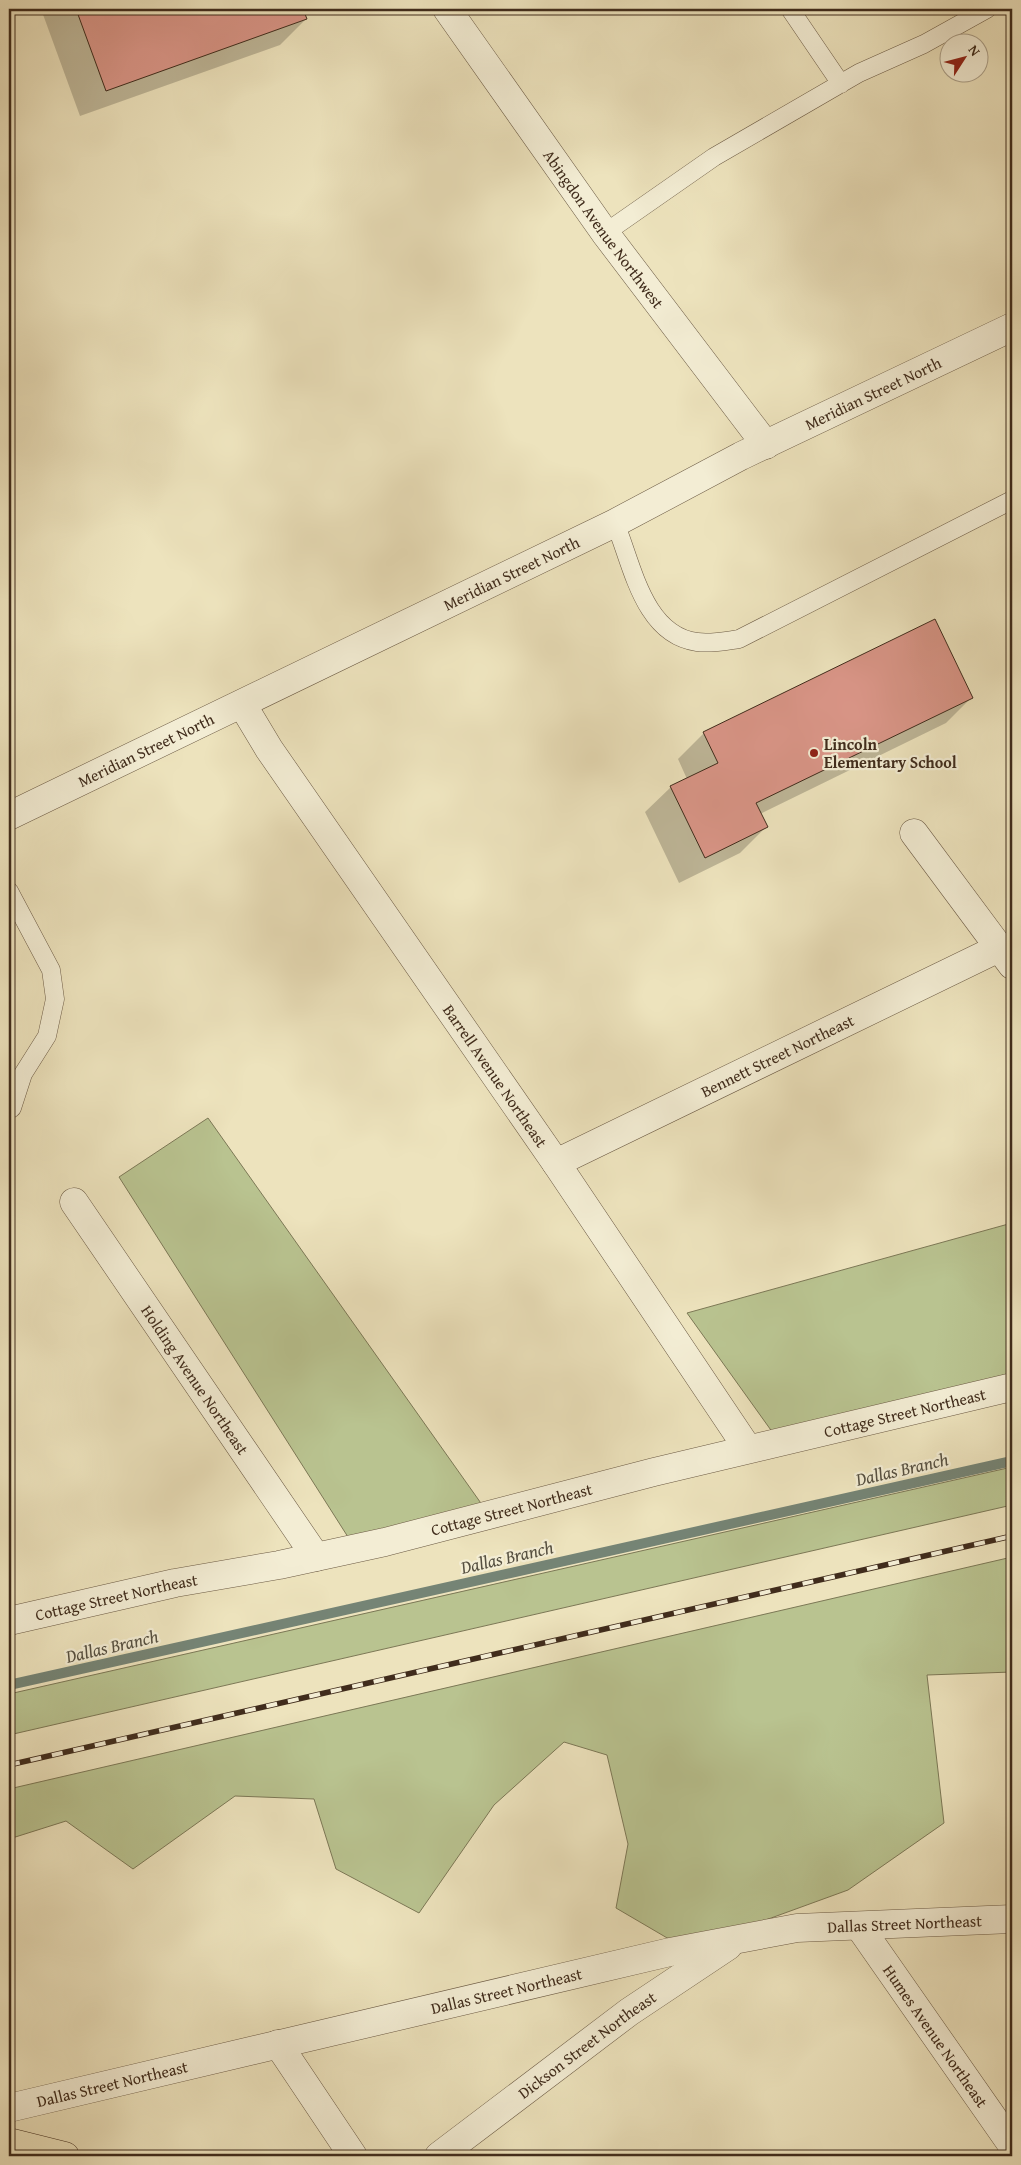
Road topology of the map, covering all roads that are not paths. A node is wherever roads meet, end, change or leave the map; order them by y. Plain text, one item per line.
1 (447, 9) edge
2 (790, 9) edge
3 (987, 9) edge
4 (841, 84) junction
5 (605, 233) junction
6 (1010, 334) edge
7 (766, 445) junction
8 (1012, 500) edge
9 (615, 523) junction
10 (242, 704) junction
11 (9, 816) edge
12 (914, 833) dead end
13 (9, 891) edge
14 (1006, 957) edge
15 (9, 1110) edge
16 (556, 1163) junction
17 (74, 1202) dead end
18 (1012, 1387) edge
19 (748, 1450) junction
20 (316, 1557) junction
21 (9, 1621) edge
22 (1012, 1919) edge
23 (859, 1926) junction
24 (738, 1939) junction
25 (278, 2044) junction
26 (9, 2108) edge
27 (9, 2142) edge
28 (1012, 2145) edge
29 (65, 2156) edge
30 (353, 2156) edge
31 (439, 2156) edge

1 - 5 street, Abingdon Avenue Northwest
2 - 4 lane
3 - 4 lane
4 - 5 lane
5 - 7 street, Abingdon Avenue Northwest
6 - 7 street, Meridian Street North
7 - 9 street, Meridian Street North
8 - 9 lane
9 - 10 street, Meridian Street North
10 - 11 street, Meridian Street North
10 - 16 street, Barrell Avenue Northeast
12 - 14 street
13 - 15 lane
14 - 16 street, Bennett Street Northeast
16 - 19 street, Barrell Avenue Northeast
17 - 20 street, Holding Avenue Northeast
18 - 19 street, Cottage Street Northeast
19 - 20 street, Cottage Street Northeast
20 - 21 street, Cottage Street Northeast
22 - 23 street, Dallas Street Northeast
23 - 24 street, Dallas Street Northeast
23 - 28 street, Humes Avenue Northeast
24 - 25 street, Dallas Street Northeast
24 - 31 street, Dickson Street Northeast
25 - 26 street, Dallas Street Northeast
25 - 30 street
27 - 29 highway

